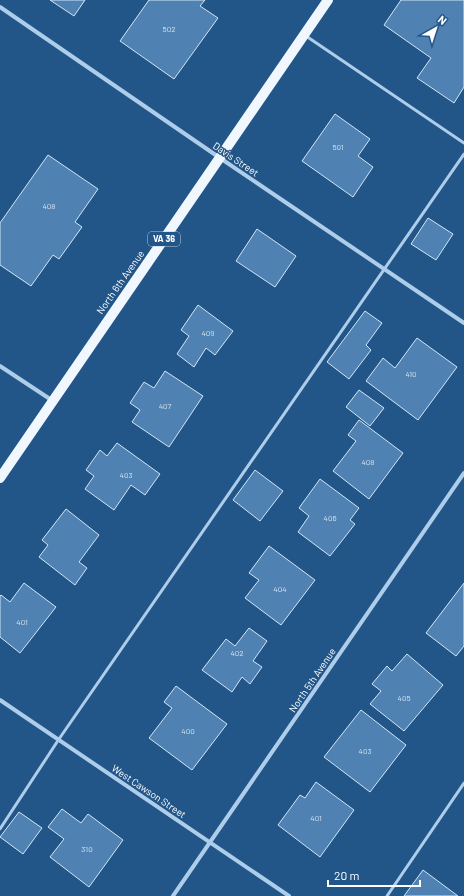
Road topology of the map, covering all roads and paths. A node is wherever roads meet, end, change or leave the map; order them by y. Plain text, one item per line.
1 (328, 0) edge
2 (0, 7) edge
3 (304, 35) junction
4 (464, 143) edge
5 (464, 154) edge
6 (220, 158) junction
7 (385, 270) junction
8 (464, 323) edge
9 (0, 366) edge
10 (53, 401) junction
11 (464, 473) edge
12 (0, 478) edge
13 (0, 700) edge
14 (59, 739) junction
15 (464, 783) edge
16 (0, 829) edge
17 (210, 843) junction
18 (173, 896) edge
19 (289, 896) edge
20 (387, 896) edge

1 - 3 main road, North 6th Avenue / VA 36
2 - 6 street, Davis Street
3 - 4 lane
3 - 6 main road, North 6th Avenue / VA 36
5 - 7 lane
6 - 7 street, Davis Street
6 - 10 main road, North 6th Avenue / VA 36
7 - 8 street, Davis Street
7 - 14 lane
9 - 10 street
10 - 12 main road, North 6th Avenue / VA 36
11 - 17 street, North 5th Avenue
13 - 14 street, West Cawson Street
14 - 16 lane
14 - 17 street, West Cawson Street
15 - 20 lane
17 - 18 street, North 5th Avenue
17 - 19 street, West Cawson Street

